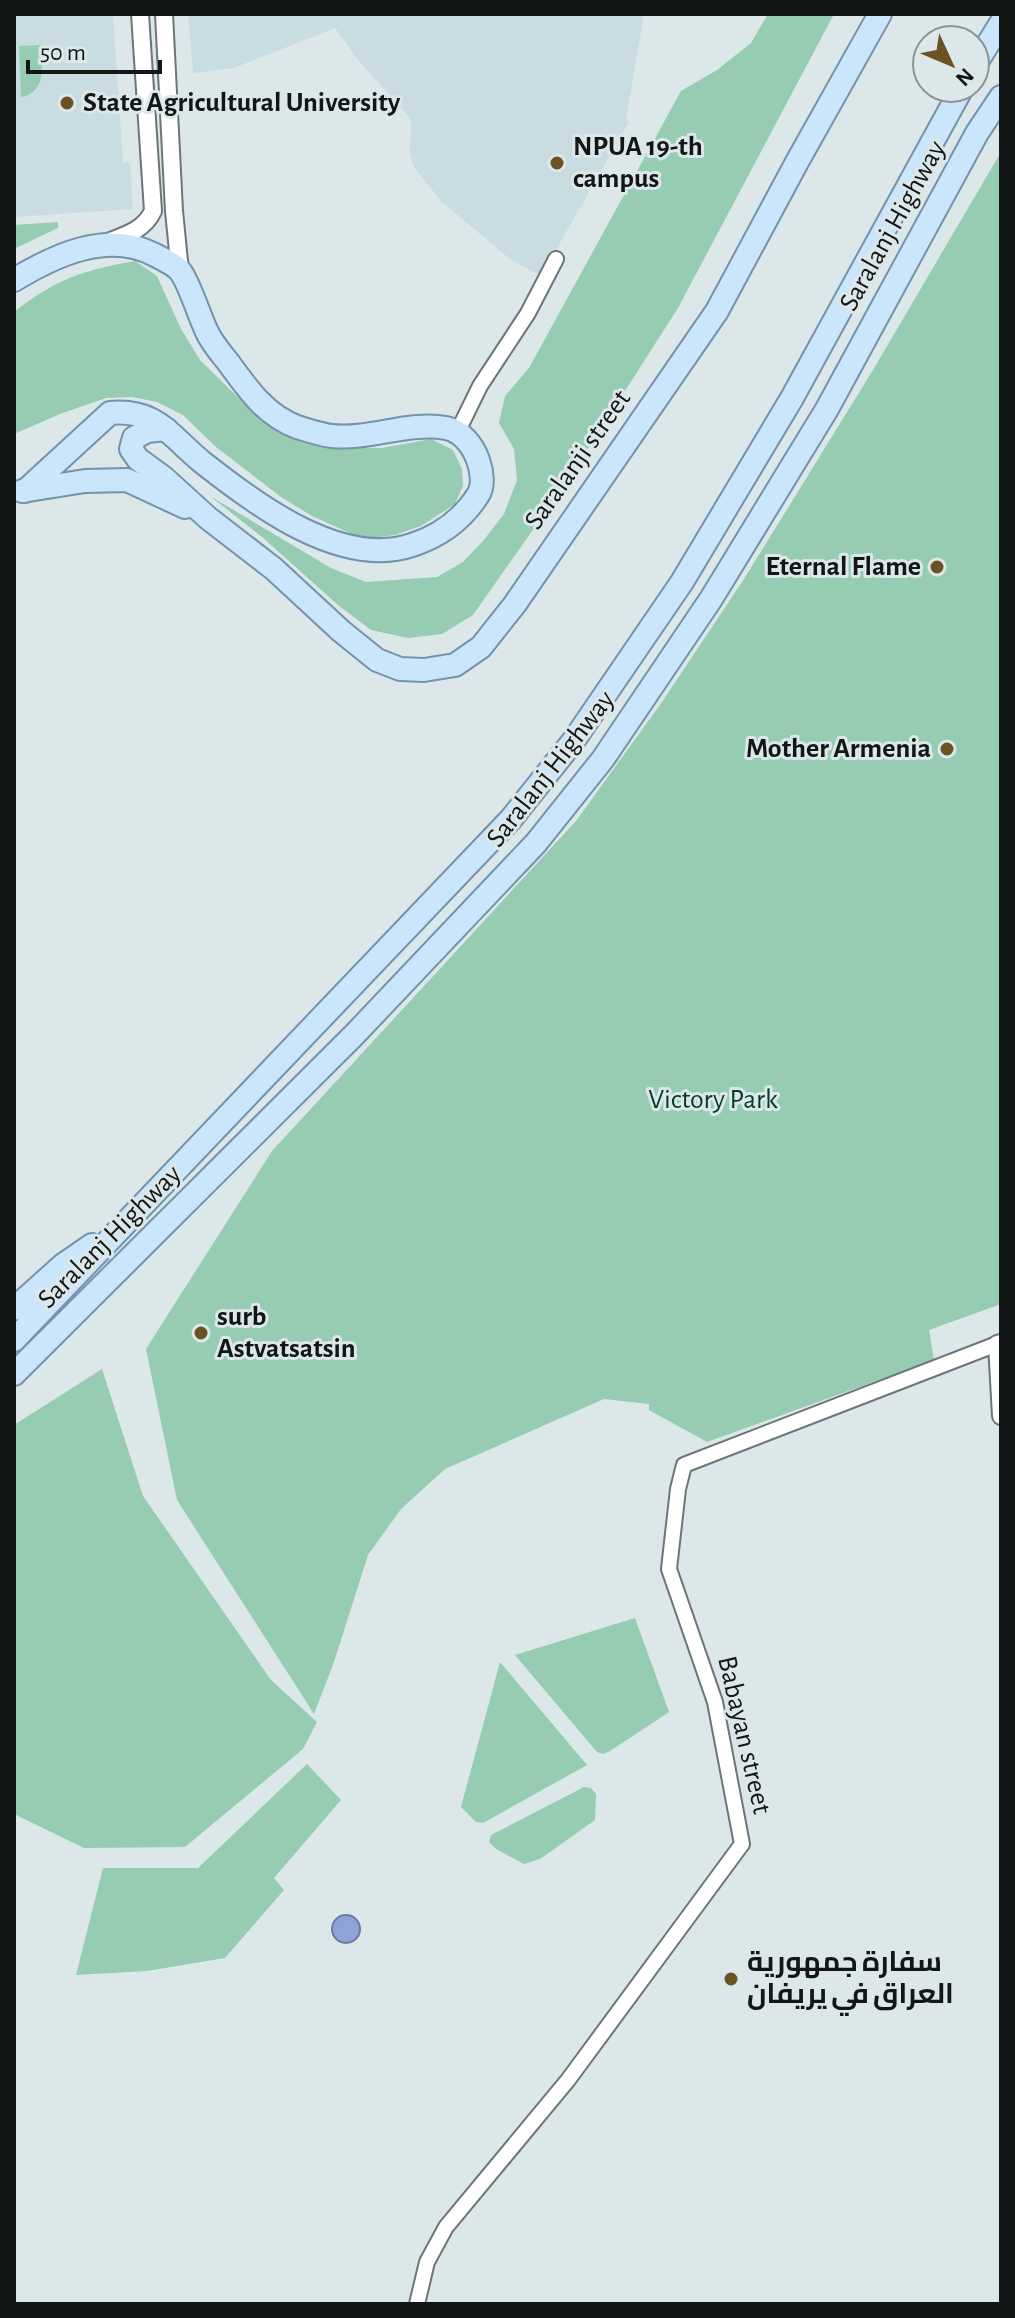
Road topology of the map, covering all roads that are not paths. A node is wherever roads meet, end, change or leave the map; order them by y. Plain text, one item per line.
1 (140, 14) edge
2 (164, 14) edge
3 (880, 14) edge
4 (1001, 97) edge
5 (953, 104) edge
6 (102, 244) junction
7 (556, 259) dead end
8 (180, 271) junction
9 (14, 280) edge
10 (166, 429) junction
11 (457, 433) junction
12 (19, 492) edge
13 (208, 518) junction
14 (129, 1219) junction
15 (14, 1309) edge
16 (14, 1340) edge
17 (999, 1344) edge
18 (14, 1374) edge
19 (1001, 1416) edge
20 (417, 2304) edge

1 - 6 street
2 - 8 street
3 - 13 main road, Saralanji street
4 - 18 main road, Saralanj Highway
5 - 14 main road, Saralanj Highway
6 - 8 main road
6 - 9 main road
7 - 11 street
8 - 11 main road
10 - 11 main road
10 - 12 main road
10 - 13 main road
12 - 13 main road
14 - 15 main road
14 - 16 main road, Saralanj Highway
17 - 19 street
17 - 20 street, Babayan street

